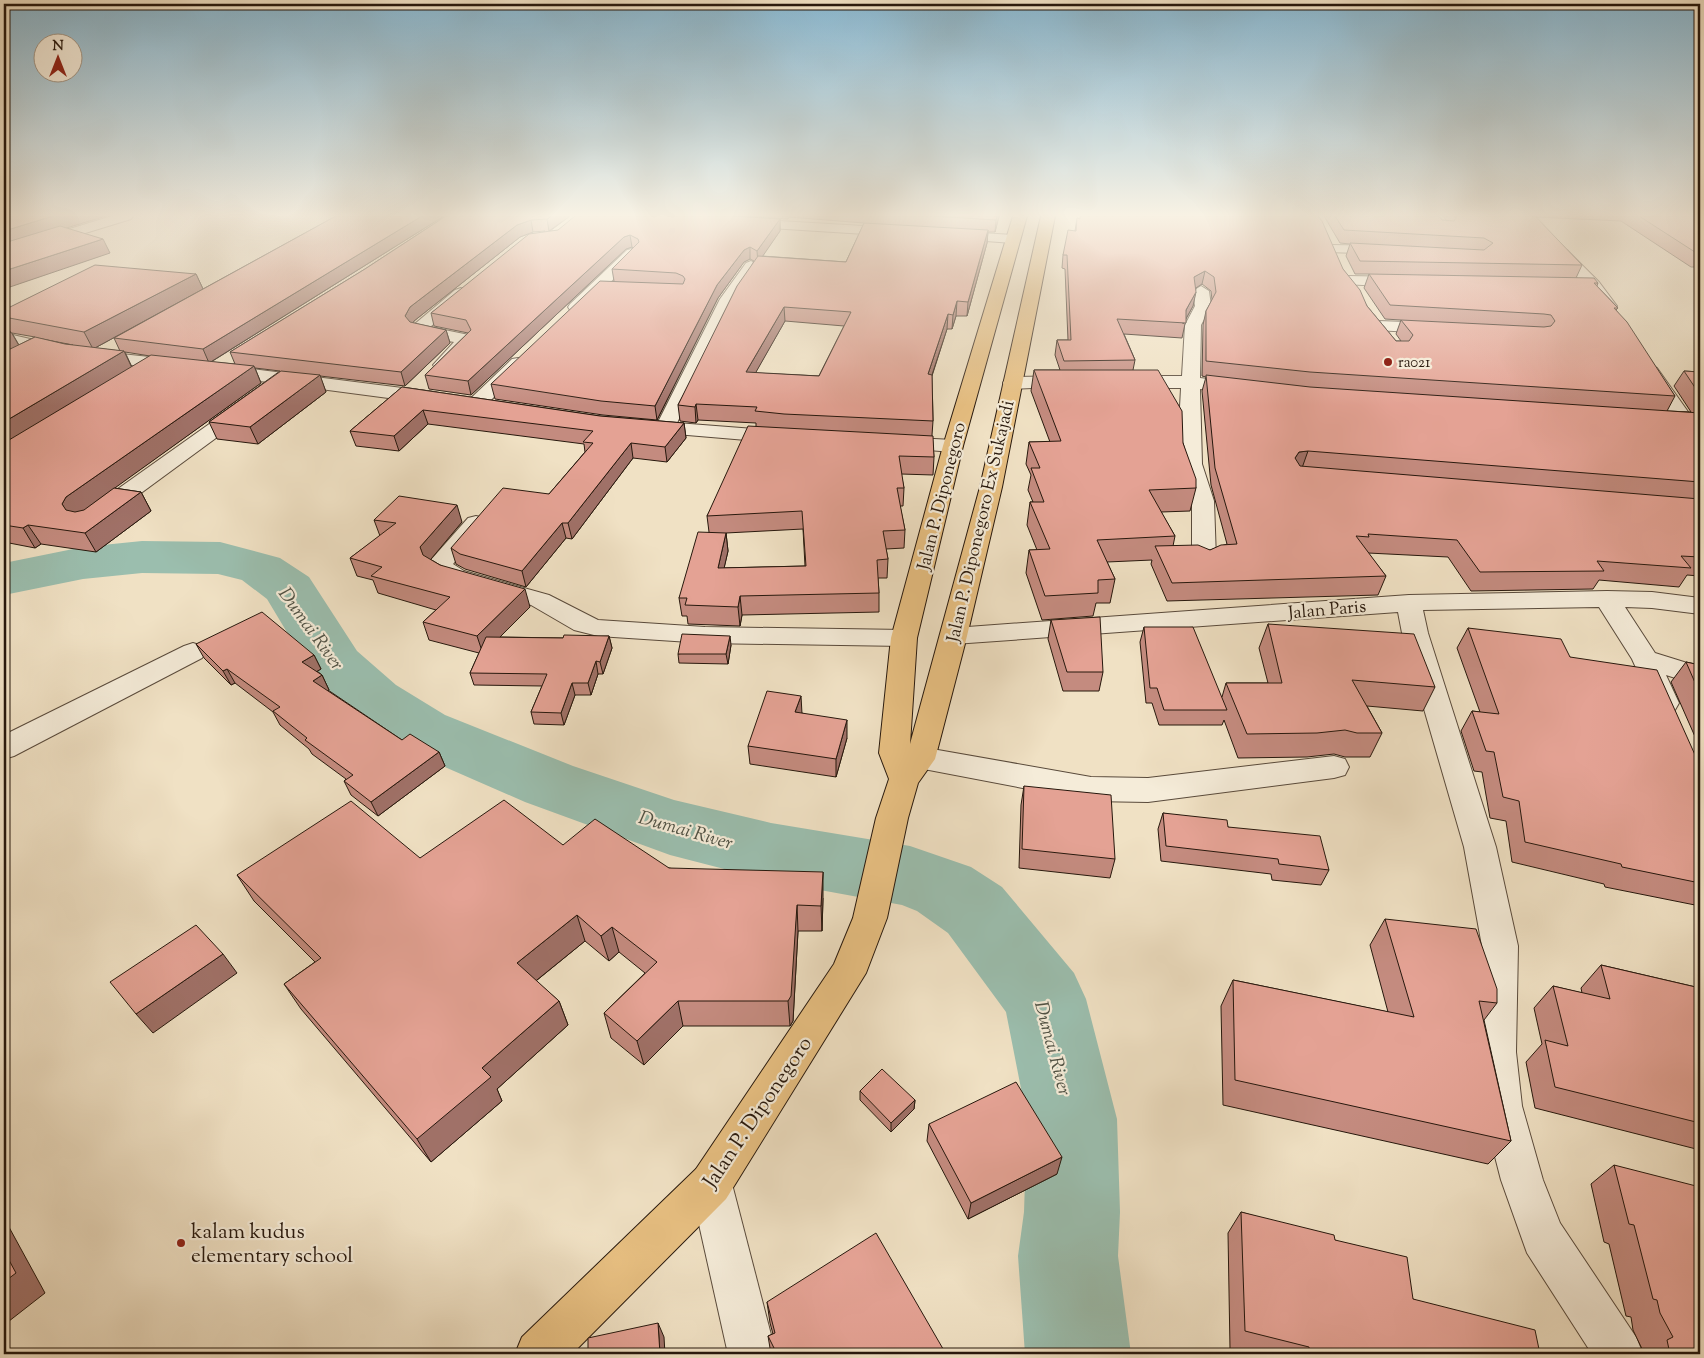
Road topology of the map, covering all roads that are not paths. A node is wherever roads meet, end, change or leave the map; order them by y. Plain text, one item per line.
1 (604, 279) edge
2 (742, 279) edge
3 (1007, 279) edge
4 (1027, 279) edge
5 (1588, 279) edge
6 (1348, 281) joint
7 (1418, 282) edge
8 (472, 284) edge
9 (1566, 284) edge
10 (1593, 284) junction
11 (597, 286) junction
12 (617, 288) edge
13 (1201, 291) dead end
14 (1362, 297) edge
15 (1619, 319) edge
16 (562, 321) edge
17 (1451, 328) edge
18 (4, 338) edge
19 (123, 342) edge
20 (1392, 342) edge
21 (42, 347) junction
22 (533, 349) edge
23 (238, 354) edge
24 (97, 356) junction
25 (19, 359) edge
26 (1643, 359) edge
27 (159, 362) junction
28 (204, 369) junction
29 (134, 378) edge
30 (284, 378) junction
31 (992, 382) junction
32 (1091, 382) edge
33 (1111, 382) edge
34 (1190, 382) junction
35 (421, 384) junction
36 (1262, 390) edge
37 (1664, 419) edge
38 (1692, 421) edge
39 (630, 425) edge
40 (666, 428) junction
41 (795, 438) edge
42 (884, 442) edge
43 (953, 446) junction
44 (493, 504) edge
45 (86, 522) edge
46 (1204, 559) edge
47 (1607, 599) junction
48 (1409, 603) junction
49 (1700, 606) edge
50 (954, 636) junction
51 (904, 638) junction
52 (193, 652) dead end
53 (1645, 659) junction
54 (1700, 677) edge
55 (1673, 722) edge
56 (4, 748) edge
57 (906, 764) junction
58 (1334, 767) dead end
59 (892, 818) joint
60 (712, 1184) junction
61 (539, 1354) edge
62 (752, 1354) edge
63 (1620, 1354) edge

1 - 11 street
2 - 40 street
3 - 31 main road, Jalan P. Diponegoro
4 - 31 main road, Jalan P. Diponegoro Ex Sukajadi
5 - 10 street
6 - 7 street
6 - 14 street
8 - 35 street
9 - 10 street
10 - 15 street
11 - 12 street
11 - 16 street
13 - 34 street
17 - 20 street
18 - 21 street
19 - 24 street
21 - 24 street
21 - 25 street
22 - 35 street
23 - 28 street
24 - 27 street
26 - 38 street
27 - 28 street
27 - 29 street
28 - 30 street
30 - 35 street
30 - 45 street
31 - 32 street
31 - 43 main road, Jalan P. Diponegoro
31 - 50 main road, Jalan P. Diponegoro Ex Sukajadi
33 - 34 street
34 - 36 street
34 - 46 street
37 - 38 street
39 - 40 street
40 - 41 street
42 - 43 street
43 - 51 main road, Jalan P. Diponegoro
44 - 51 street
47 - 48 street, Jalan Paris
47 - 49 street, Jalan Paris
47 - 53 street
48 - 50 street, Jalan Paris
48 - 63 street
50 - 57 main road, Jalan P. Diponegoro Ex Sukajadi
51 - 57 main road, Jalan P. Diponegoro
52 - 56 street
53 - 54 street
53 - 55 street
57 - 58 street
57 - 59 main road, Jalan P. Diponegoro Ex Sukajadi
59 - 60 main road, Jalan P. Diponegoro
60 - 61 main road, Jalan P. Diponegoro
60 - 62 street

